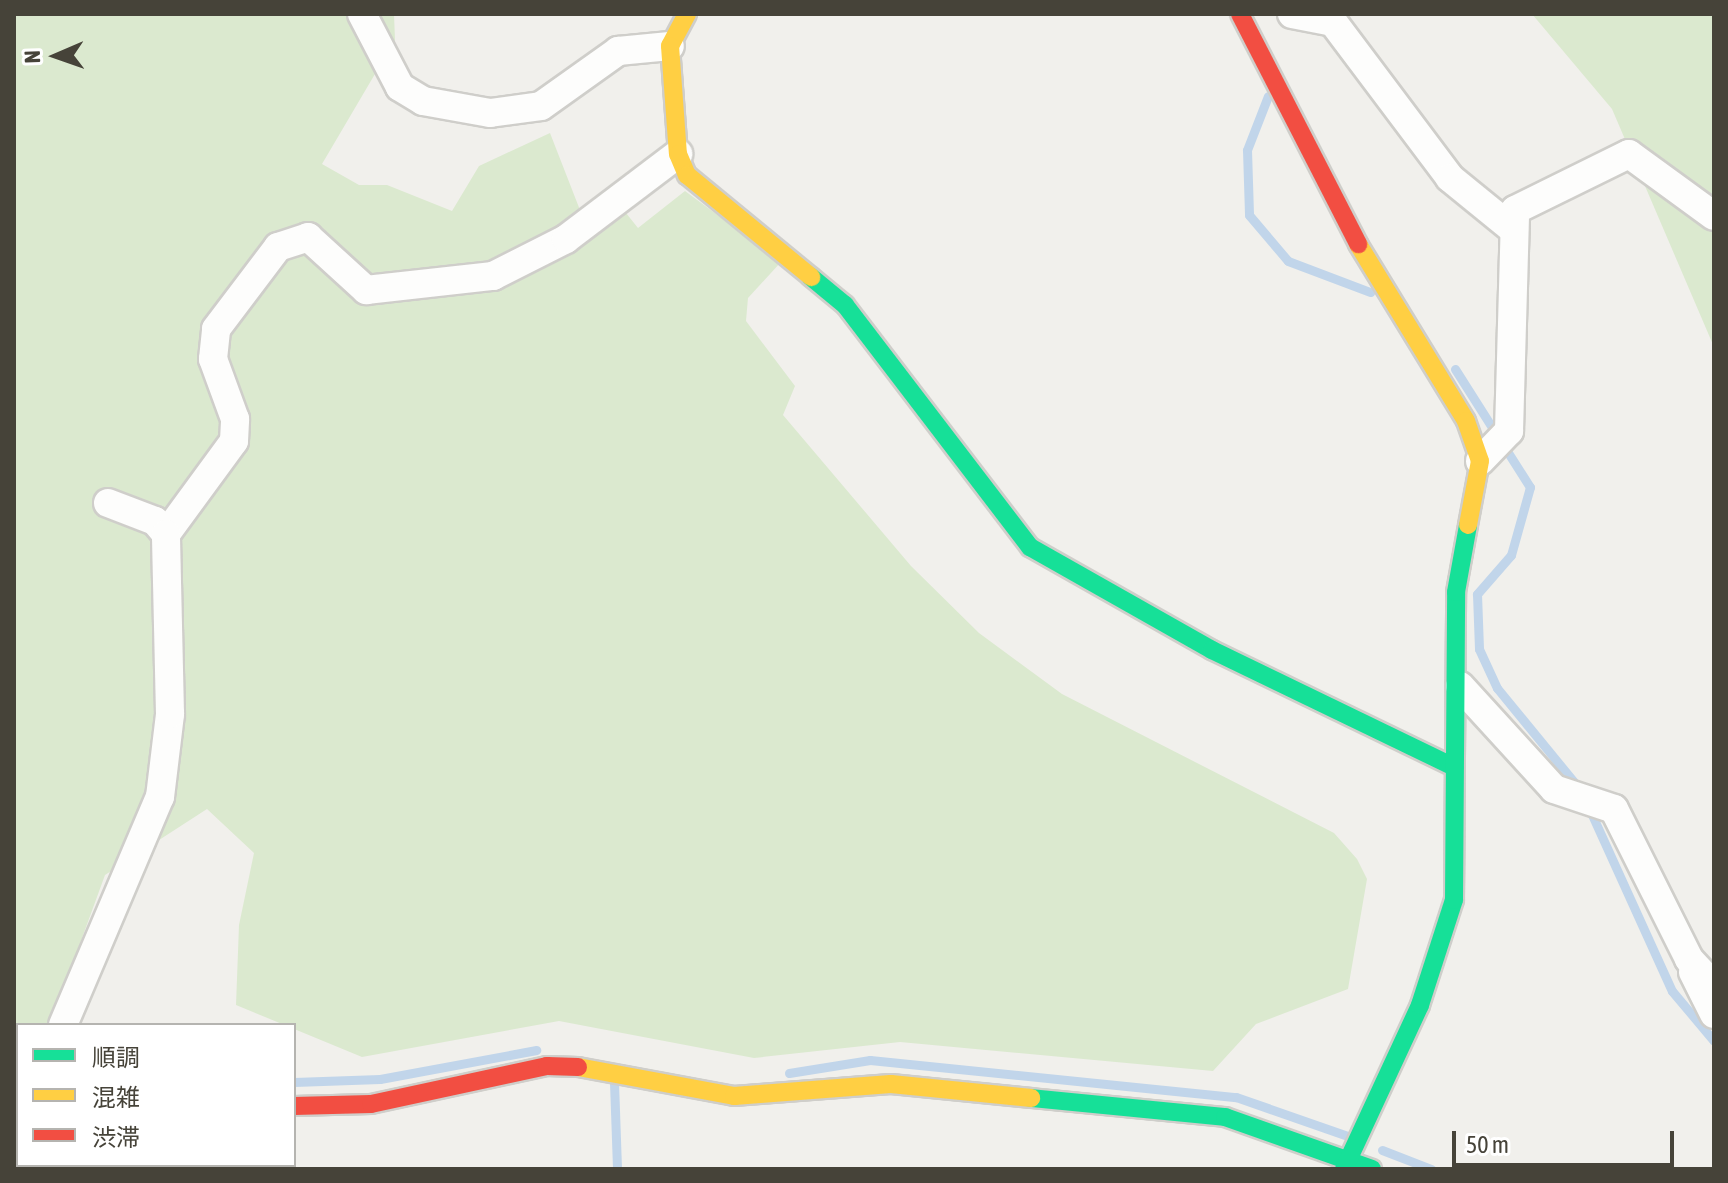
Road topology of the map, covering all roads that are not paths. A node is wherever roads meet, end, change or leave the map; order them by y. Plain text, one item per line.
1 (362, 14) edge
2 (687, 14) edge
3 (1240, 14) edge
4 (1250, 14) edge
5 (1292, 14) edge
6 (1328, 17) edge
7 (670, 46) junction
8 (678, 154) junction
9 (1714, 216) edge
10 (1514, 230) junction
11 (1495, 446) junction
12 (108, 503) dead end
13 (166, 534) junction
14 (1460, 686) junction
15 (1454, 767) junction
16 (1689, 959) junction
17 (1714, 986) edge
18 (1714, 1014) edge
19 (64, 1023) edge
20 (296, 1106) edge
21 (1346, 1165) edge
22 (1372, 1169) edge

1 - 7 street
2 - 7 street
3 - 4 street
3 - 11 street
5 - 6 street
6 - 10 street
7 - 8 street
8 - 13 street
8 - 15 street
9 - 10 street
10 - 11 street
11 - 14 street
12 - 13 street
13 - 19 street
14 - 15 street
14 - 16 street
15 - 21 street
16 - 17 street
16 - 18 street
20 - 21 street
21 - 22 street

